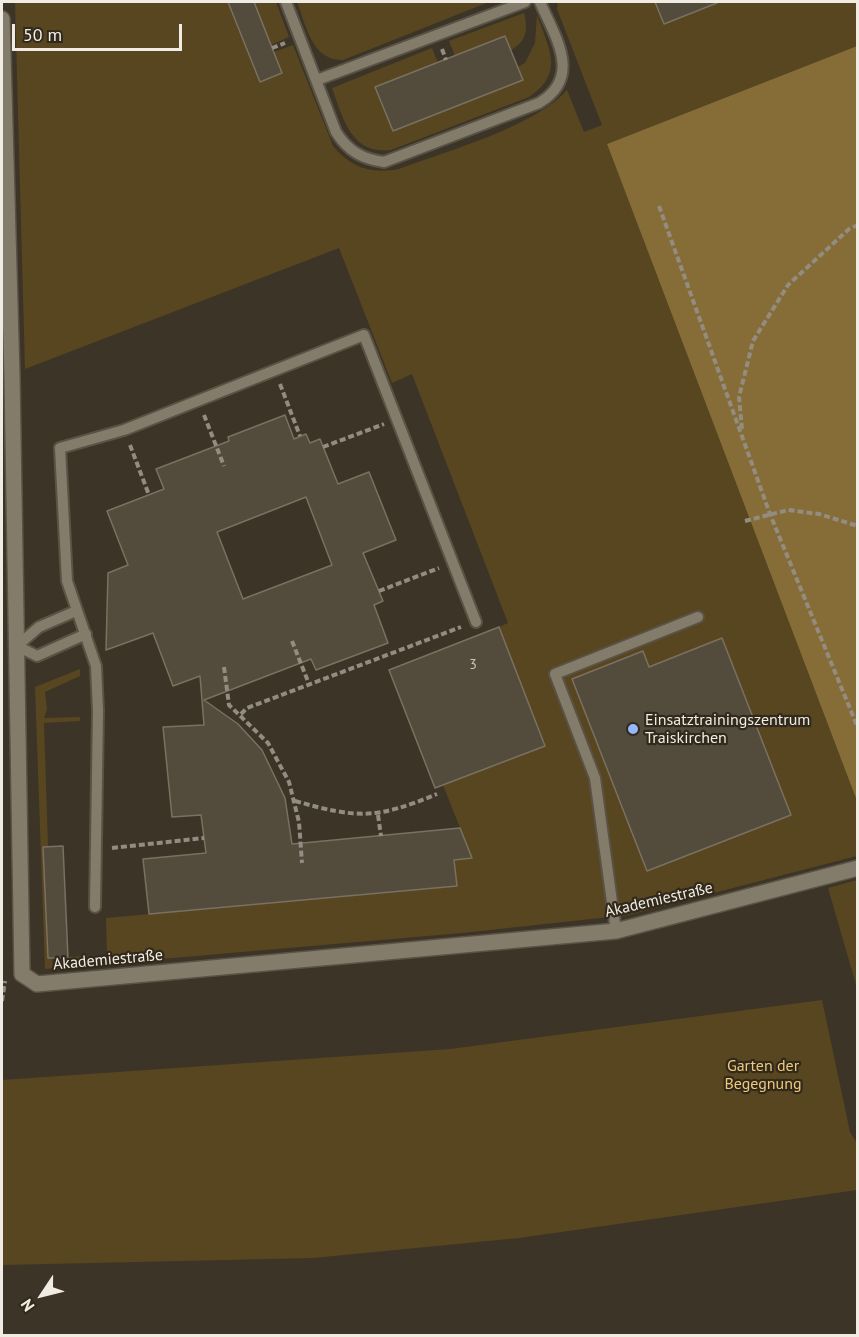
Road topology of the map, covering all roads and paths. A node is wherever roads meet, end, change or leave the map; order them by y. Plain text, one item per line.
1 (286, 2) edge
2 (525, 2) edge
3 (540, 2) edge
4 (2, 19) edge
5 (316, 80) junction
6 (659, 206) dead end
7 (858, 225) edge
8 (275, 370) junction
9 (199, 400) junction
10 (397, 418) junction
11 (124, 430) junction
12 (742, 435) junction
13 (300, 436) dead end
14 (323, 447) dead end
15 (224, 466) dead end
16 (149, 495) dead end
17 (770, 514) junction
18 (745, 521) dead end
19 (858, 526) edge
20 (453, 563) junction
21 (379, 591) dead end
22 (76, 611) junction
23 (698, 617) dead end
24 (476, 621) joint
25 (86, 634) junction
26 (292, 641) dead end
27 (17, 646) junction
28 (224, 667) dead end
29 (309, 684) junction
30 (241, 714) junction
31 (858, 728) edge
32 (438, 794) dead end
33 (295, 801) junction
34 (378, 815) junction
35 (381, 836) dead end
36 (204, 838) dead end
37 (96, 849) junction
38 (302, 863) dead end
39 (858, 868) edge
40 (95, 907) dead end
41 (616, 931) junction

1 - 5 lane
2 - 5 lane
3 - 5 lane
4 - 27 street, Akademiestraße
6 - 12 path
7 - 12 path
8 - 9 lane
8 - 10 lane
8 - 13 path
9 - 11 lane
9 - 15 path
10 - 14 path
10 - 20 lane
11 - 16 path
11 - 22 lane
12 - 17 path
17 - 18 path
17 - 19 path
17 - 31 path
20 - 21 path
20 - 24 lane
22 - 25 lane
22 - 27 lane
23 - 41 lane
24 - 29 path
25 - 27 lane
25 - 37 lane
26 - 29 path
27 - 41 street, Akademiestraße
28 - 30 path
29 - 30 path
30 - 33 path
32 - 34 path
33 - 34 path
33 - 38 path
34 - 35 path
36 - 37 path
37 - 40 lane
39 - 41 street, Akademiestraße

